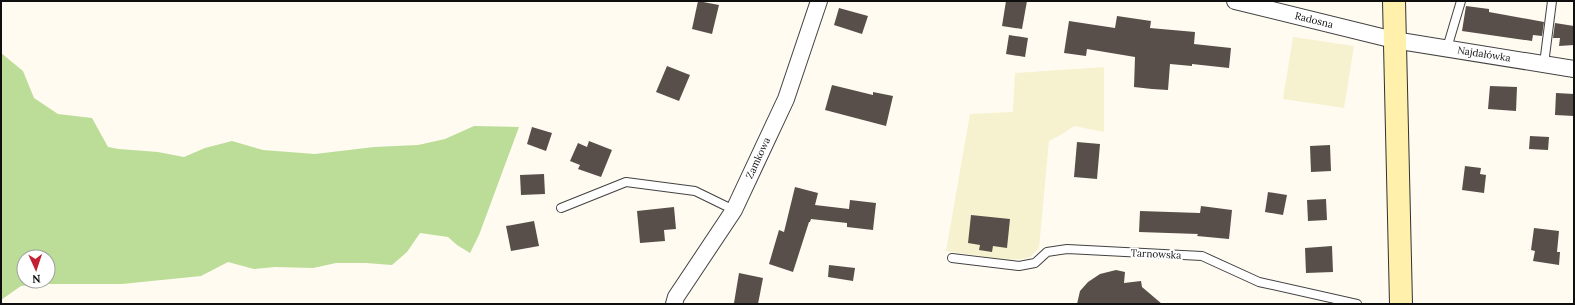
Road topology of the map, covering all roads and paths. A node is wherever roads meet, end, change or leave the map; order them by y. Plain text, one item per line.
1 (819, 1) edge
2 (1235, 1) edge
3 (1394, 1) edge
4 (1462, 1) edge
5 (1552, 1) edge
6 (1394, 40) junction
7 (1447, 48) junction
8 (1544, 64) junction
9 (1574, 69) edge
10 (561, 208) dead end
11 (734, 210) junction
12 (952, 258) dead end
13 (674, 304) edge
14 (1357, 304) edge
15 (1401, 304) edge

1 - 11 street, Zamkowa
2 - 6 street, Radosna
3 - 6 main road
4 - 7 lane
5 - 8 lane
6 - 7 street, Najdałówka
6 - 15 main road
7 - 8 street, Najdałówka
8 - 9 street, Najdałówka
10 - 11 lane
11 - 13 street, Zamkowa
12 - 14 lane, Tarnowska

